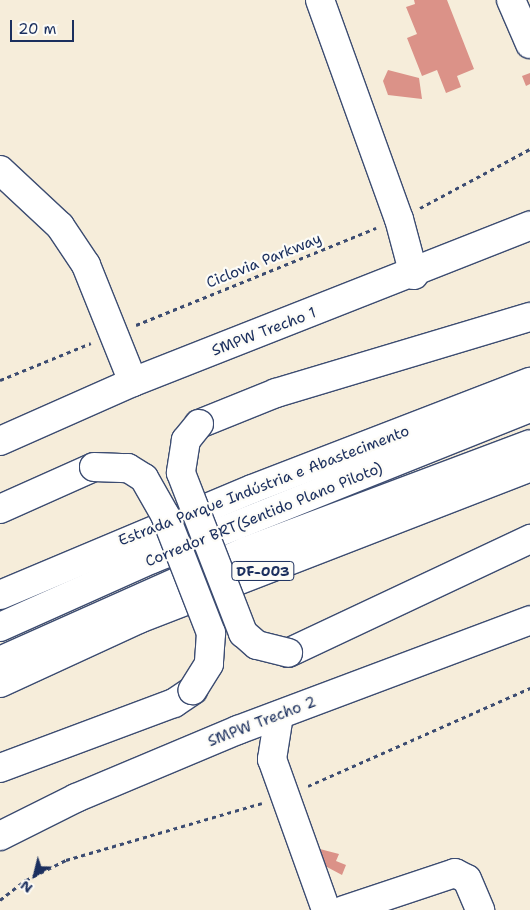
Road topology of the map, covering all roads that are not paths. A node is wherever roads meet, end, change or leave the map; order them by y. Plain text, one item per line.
1 (320, 0) edge
2 (511, 0) edge
3 (530, 44) edge
4 (0, 170) edge
5 (530, 226) edge
6 (414, 275) junction
7 (530, 317) edge
8 (133, 382) junction
9 (530, 382) edge
10 (530, 408) edge
11 (0, 441) edge
12 (530, 444) edge
13 (530, 467) edge
14 (0, 510) edge
15 (530, 539) edge
16 (0, 595) edge
17 (530, 620) edge
18 (0, 627) edge
19 (0, 661) edge
20 (0, 684) edge
21 (279, 715) junction
22 (238, 730) junction
23 (272, 759) junction
24 (0, 768) edge
25 (0, 836) edge
26 (326, 910) edge
27 (344, 910) edge
28 (480, 910) edge

1 - 6 main road
2 - 3 main road
4 - 8 main road
5 - 6 main road, SMPW Trecho 1
6 - 8 main road, SMPW Trecho 1
7 - 15 main road, bridge
8 - 11 main road, SMPW Trecho 1
9 - 16 main road, Estrada Parque Indústria e Abastecimento
10 - 18 main road, Corredor BRT(Sentido Plano Piloto)
12 - 19 main road
13 - 20 main road, DF-003
14 - 24 main road, bridge
17 - 21 main road, SMPW Trecho 2
21 - 22 main road, SMPW Trecho 2
21 - 23 main road
22 - 23 main road
22 - 25 main road, SMPW Trecho 2
23 - 26 main road
27 - 28 main road

